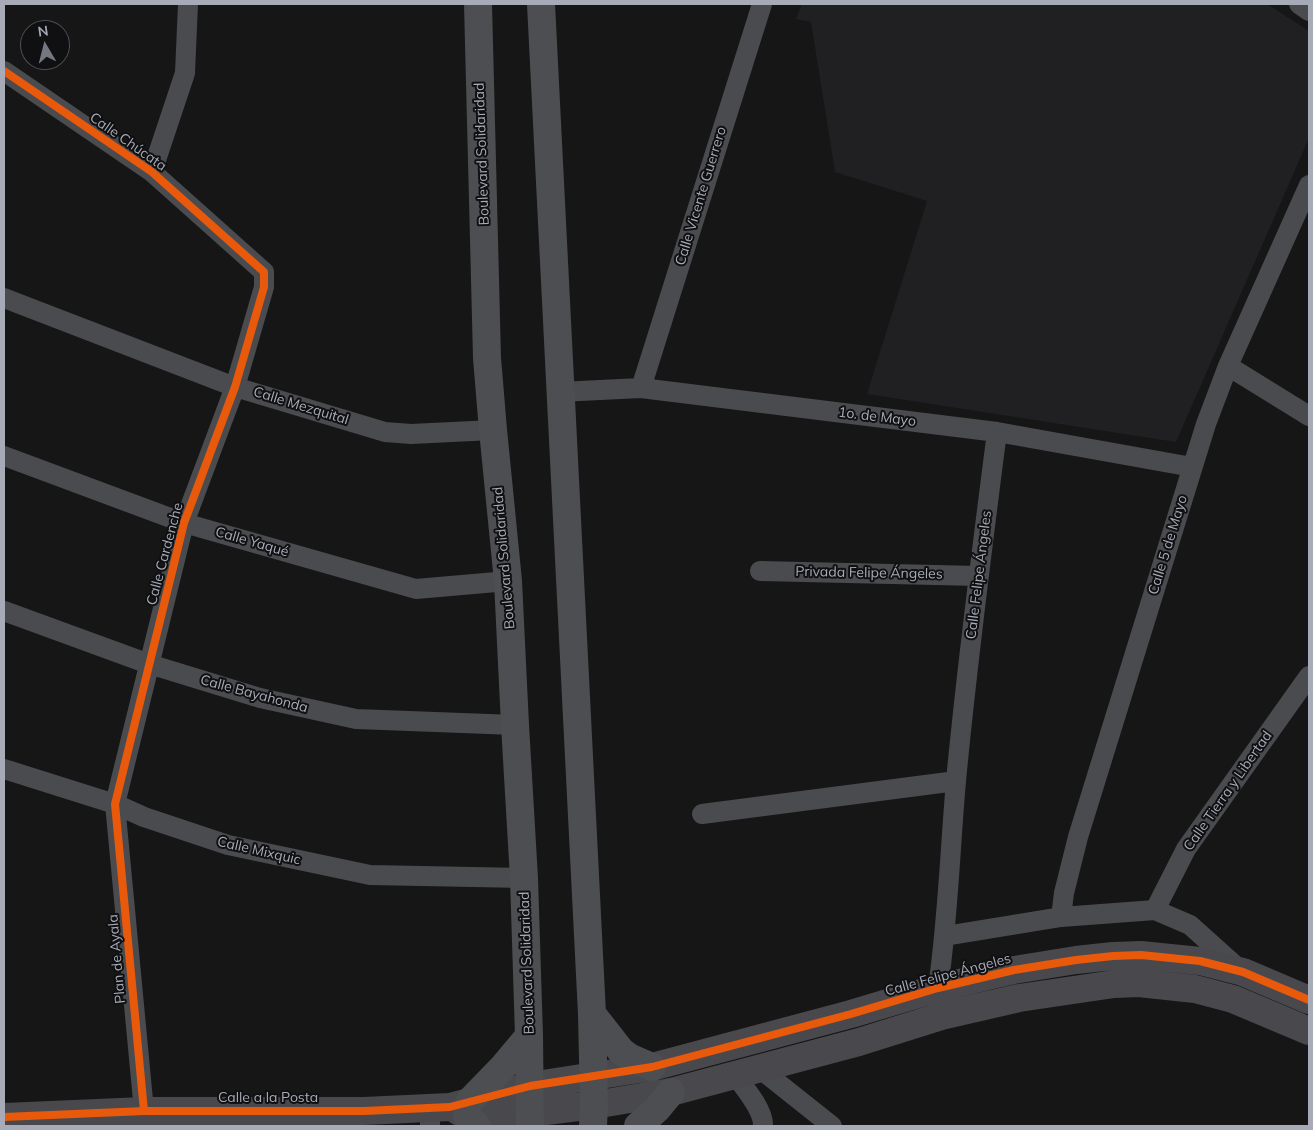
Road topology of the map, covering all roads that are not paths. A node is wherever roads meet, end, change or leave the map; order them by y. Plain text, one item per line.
1 (188, 4) edge
2 (478, 4) edge
3 (541, 4) edge
4 (749, 4) edge
5 (762, 4) edge
6 (1299, 4) edge
7 (1309, 11) edge
8 (754, 28) junction
9 (4, 71) edge
10 (152, 172) junction
11 (1309, 185) edge
12 (264, 287) joint
13 (4, 298) edge
14 (1228, 366) junction
15 (235, 387) junction
16 (641, 388) junction
17 (559, 392) junction
18 (1309, 416) edge
19 (493, 430) junction
20 (997, 432) junction
21 (4, 456) edge
22 (1192, 467) junction
23 (184, 523) junction
24 (760, 571) dead end
25 (978, 576) junction
26 (508, 581) junction
27 (4, 611) edge
28 (150, 664) junction
29 (1309, 676) edge
30 (515, 725) junction
31 (4, 769) edge
32 (956, 781) junction
33 (115, 804) junction
34 (702, 814) dead end
35 (524, 878) junction
36 (1155, 910) junction
37 (1061, 917) junction
38 (945, 936) junction
39 (1243, 972) junction
40 (938, 988) junction
41 (1309, 1000) edge
42 (592, 1014) junction
43 (1309, 1031) edge
44 (529, 1036) junction
45 (652, 1067) junction
46 (746, 1071) junction
47 (593, 1076) junction
48 (530, 1086) junction
49 (671, 1092) junction
50 (144, 1111) junction
51 (454, 1114) edge
52 (4, 1116) edge
53 (594, 1116) edge
54 (530, 1120) edge
55 (638, 1126) edge
56 (764, 1126) edge
57 (832, 1126) edge

1 - 10 street
2 - 19 main road, Boulevard Solidaridad
3 - 17 main road
4 - 8 street
5 - 8 street, Calle Vicente Guerrero
6 - 7 street
8 - 16 street, Calle Vicente Guerrero
9 - 10 street, Calle Chúcata
10 - 12 street, Calle Chúcata
11 - 14 street, Calle 5 de Mayo
12 - 15 street, Calle Cardenche
13 - 15 street, Calle Mezquital
14 - 18 street
14 - 22 street, Calle 5 de Mayo
15 - 19 street, Calle Mezquital
15 - 23 street, Calle Cardenche
16 - 17 street, 1o. de Mayo
16 - 20 street, 1o. de Mayo
17 - 42 main road
19 - 26 main road, Boulevard Solidaridad
20 - 22 street, 1o. de Mayo
20 - 25 street, Calle Felipe Ángeles
21 - 23 street, Calle Yaqué
22 - 37 street, Calle 5 de Mayo
23 - 26 street, Calle Yaqué
23 - 28 street, Calle Cardenche
24 - 25 street, Privada Felipe Ángeles
25 - 32 street, Calle Felipe Ángeles
26 - 30 main road, Boulevard Solidaridad
27 - 28 street, Calle Bayahonda
28 - 30 street, Calle Bayahonda
28 - 33 street, Calle Cardenche
29 - 36 street, Calle Tierra y Libertad
30 - 35 main road, Boulevard Solidaridad
31 - 33 street, Calle Mixquic
32 - 34 street
32 - 38 street, Calle Felipe Ángeles
33 - 35 street, Calle Mixquic
33 - 50 street, Plan de Ayala
35 - 44 main road, Boulevard Solidaridad
36 - 37 street
36 - 39 street
37 - 38 street
38 - 40 street, Calle Felipe Ángeles
39 - 40 street, Calle Felipe Ángeles
39 - 41 street, Calle Felipe Ángeles
40 - 45 street, Calle Felipe Ángeles
42 - 45 main road
42 - 47 main road
43 - 46 street
44 - 48 main road, Boulevard Solidaridad
44 - 51 main road
45 - 47 street, Calle Felipe Ángeles
46 - 49 street
46 - 56 street
46 - 57 street
47 - 48 street, Calle Felipe Ángeles
47 - 53 main road
48 - 51 street, Calle a la Posta
48 - 54 main road, Boulevard Solidaridad
49 - 53 street
49 - 55 main road
50 - 51 street, Calle a la Posta
50 - 52 street, Calle a la Posta
51 - 54 street, Calle a la Posta
53 - 54 street, Calle a la Posta

